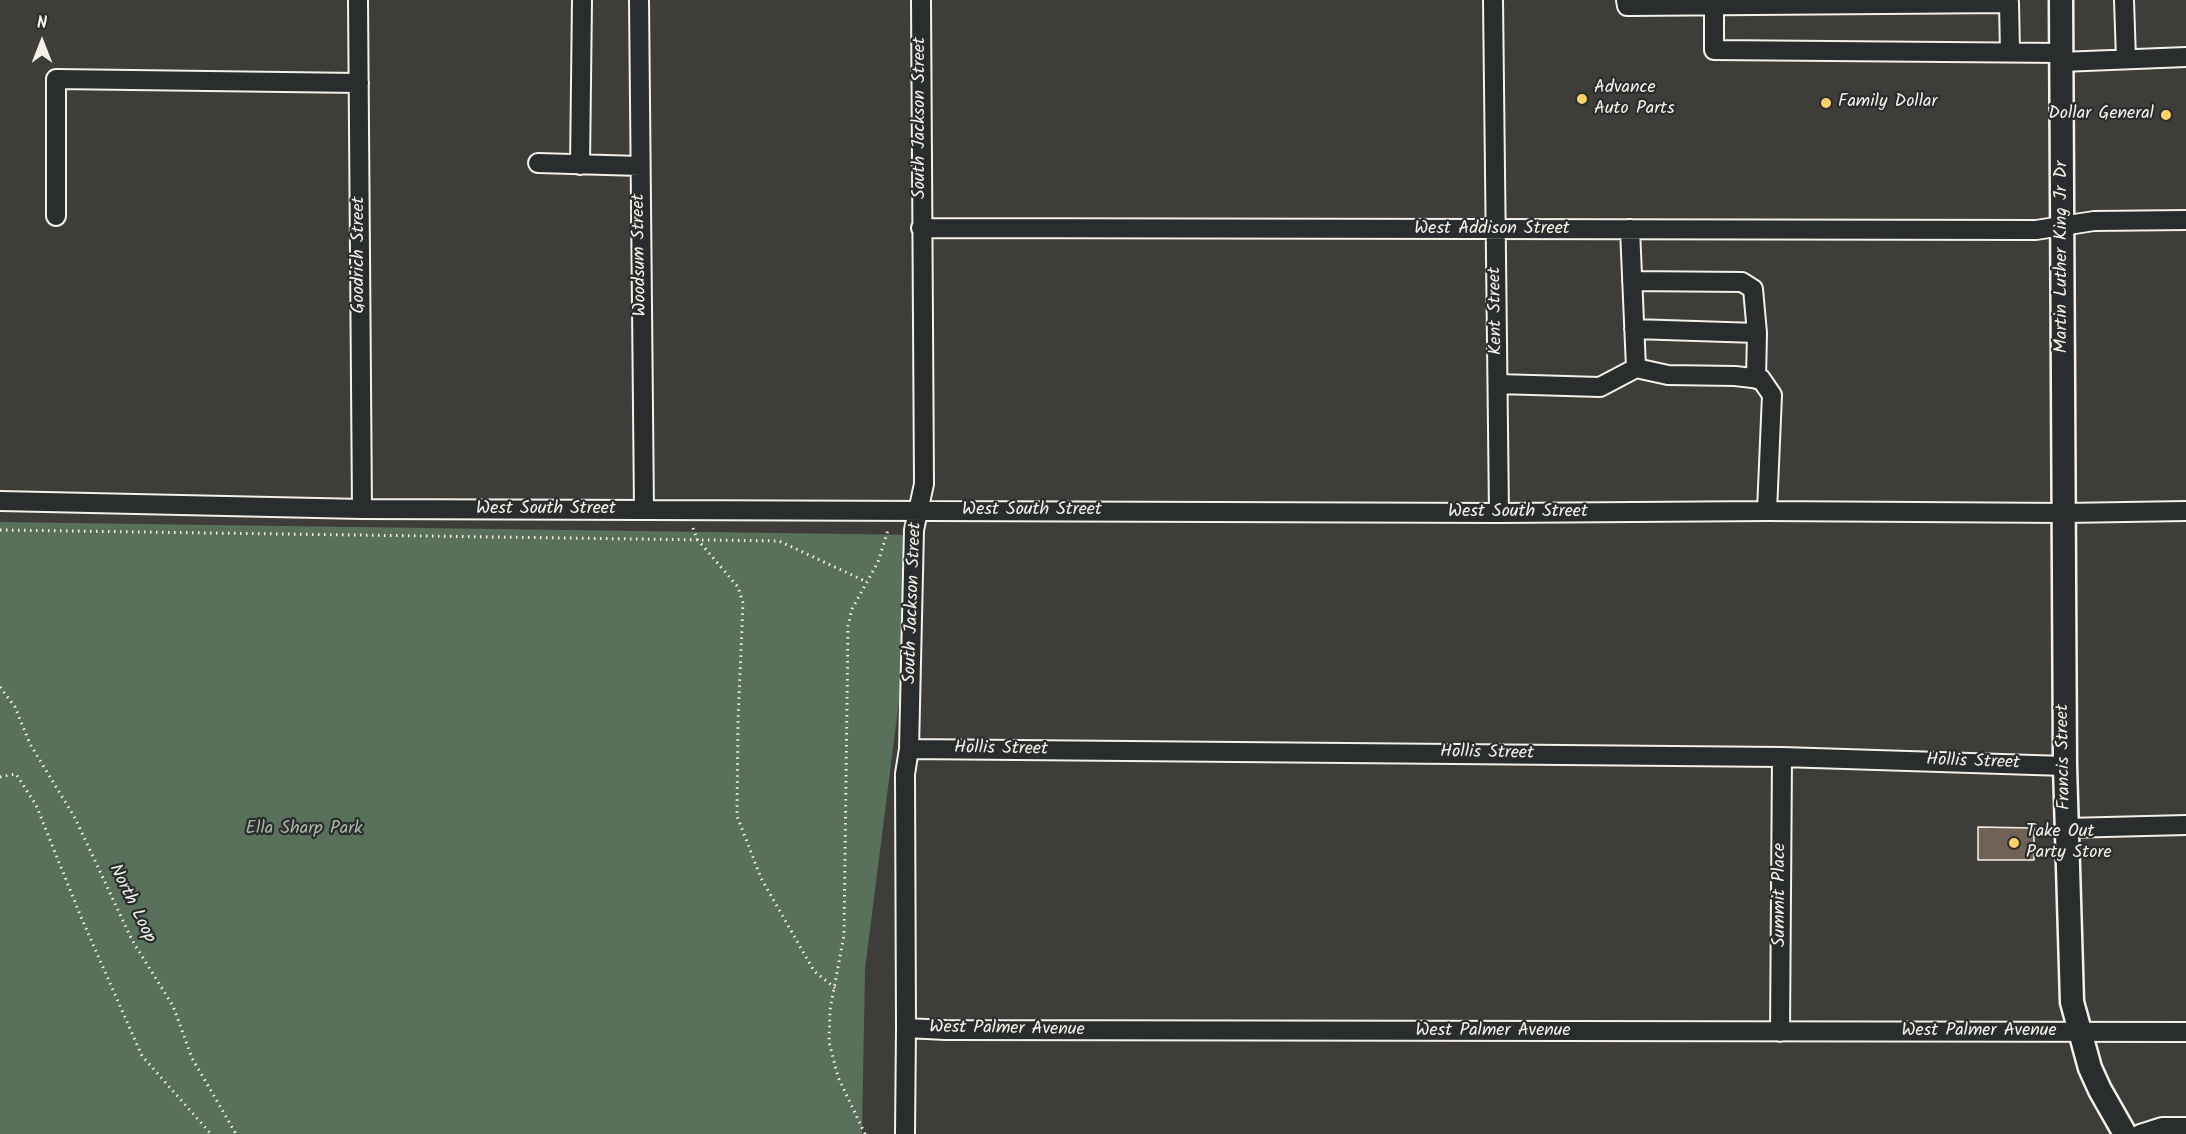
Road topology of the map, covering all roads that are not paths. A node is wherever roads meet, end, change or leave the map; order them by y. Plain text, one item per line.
1 (358, 0) edge
2 (582, 0) edge
3 (639, 0) edge
4 (921, 0) edge
5 (1493, 0) edge
6 (1626, 0) edge
7 (2061, 0) edge
8 (2124, 0) edge
9 (1955, 2) edge
10 (1714, 3) edge
11 (2010, 52) junction
12 (2061, 57) junction
13 (2186, 57) edge
14 (2126, 59) junction
15 (359, 83) junction
16 (538, 163) dead end
17 (580, 165) junction
18 (640, 166) junction
19 (56, 216) dead end
20 (2186, 220) edge
21 (2063, 227) junction
22 (921, 228) junction
23 (1630, 229) junction
24 (1496, 230) junction
25 (1632, 281) junction
26 (1634, 329) junction
27 (1756, 333) junction
28 (1636, 368) junction
29 (1756, 379) junction
30 (1498, 384) junction
31 (0, 501) edge
32 (362, 509) junction
33 (644, 510) junction
34 (918, 510) junction
35 (1767, 511) junction
36 (2186, 511) edge
37 (1499, 513) junction
38 (2064, 513) junction
39 (909, 749) junction
40 (1782, 757) junction
41 (2065, 766) junction
42 (2186, 825) edge
43 (2066, 828) junction
44 (906, 1028) junction
45 (1780, 1032) junction
46 (2080, 1032) junction
47 (2186, 1032) edge
48 (2186, 1127) edge
49 (905, 1134) edge
50 (2125, 1134) edge
51 (2140, 1134) edge

1 - 15 street, Goodrich Street
2 - 17 street
3 - 18 street, Woodsum Street
4 - 22 street, South Jackson Street
5 - 24 street, Kent Street
6 - 10 street
7 - 12 main road, Martin Luther King Jr Dr
8 - 14 street
9 - 10 street
9 - 11 street
10 - 11 street
11 - 12 street
12 - 14 street
12 - 21 main road, Martin Luther King Jr Dr
13 - 14 street
15 - 19 street
15 - 32 street, Goodrich Street
16 - 17 street
17 - 18 street
18 - 33 street, Woodsum Street
20 - 21 street, West Addison Street
21 - 23 street, West Addison Street
21 - 38 main road, Martin Luther King Jr Dr
22 - 24 street, West Addison Street
22 - 34 street, South Jackson Street
23 - 24 street, West Addison Street
23 - 25 street
24 - 30 street, Kent Street
25 - 26 street
25 - 27 street
26 - 27 street
26 - 28 street
27 - 29 street
28 - 29 street
28 - 30 street
29 - 35 street
30 - 37 street, Kent Street
31 - 32 street, West South Street
32 - 33 street, West South Street
33 - 34 street, West South Street
34 - 37 street, West South Street
34 - 39 street, South Jackson Street
35 - 37 street, West South Street
35 - 38 street, West South Street
36 - 38 street, West South Street
38 - 41 main road, Francis Street
39 - 40 street, Hollis Street
39 - 44 street, South Jackson Street
40 - 41 street, Hollis Street
40 - 45 street, Summit Place
41 - 43 main road, Francis Street
42 - 43 street
43 - 46 main road, Francis Street
44 - 45 street, West Palmer Avenue
44 - 49 street, South Jackson Street
45 - 46 street, West Palmer Avenue
46 - 47 street, West Palmer Avenue
46 - 50 main road, Francis Street
48 - 51 street

